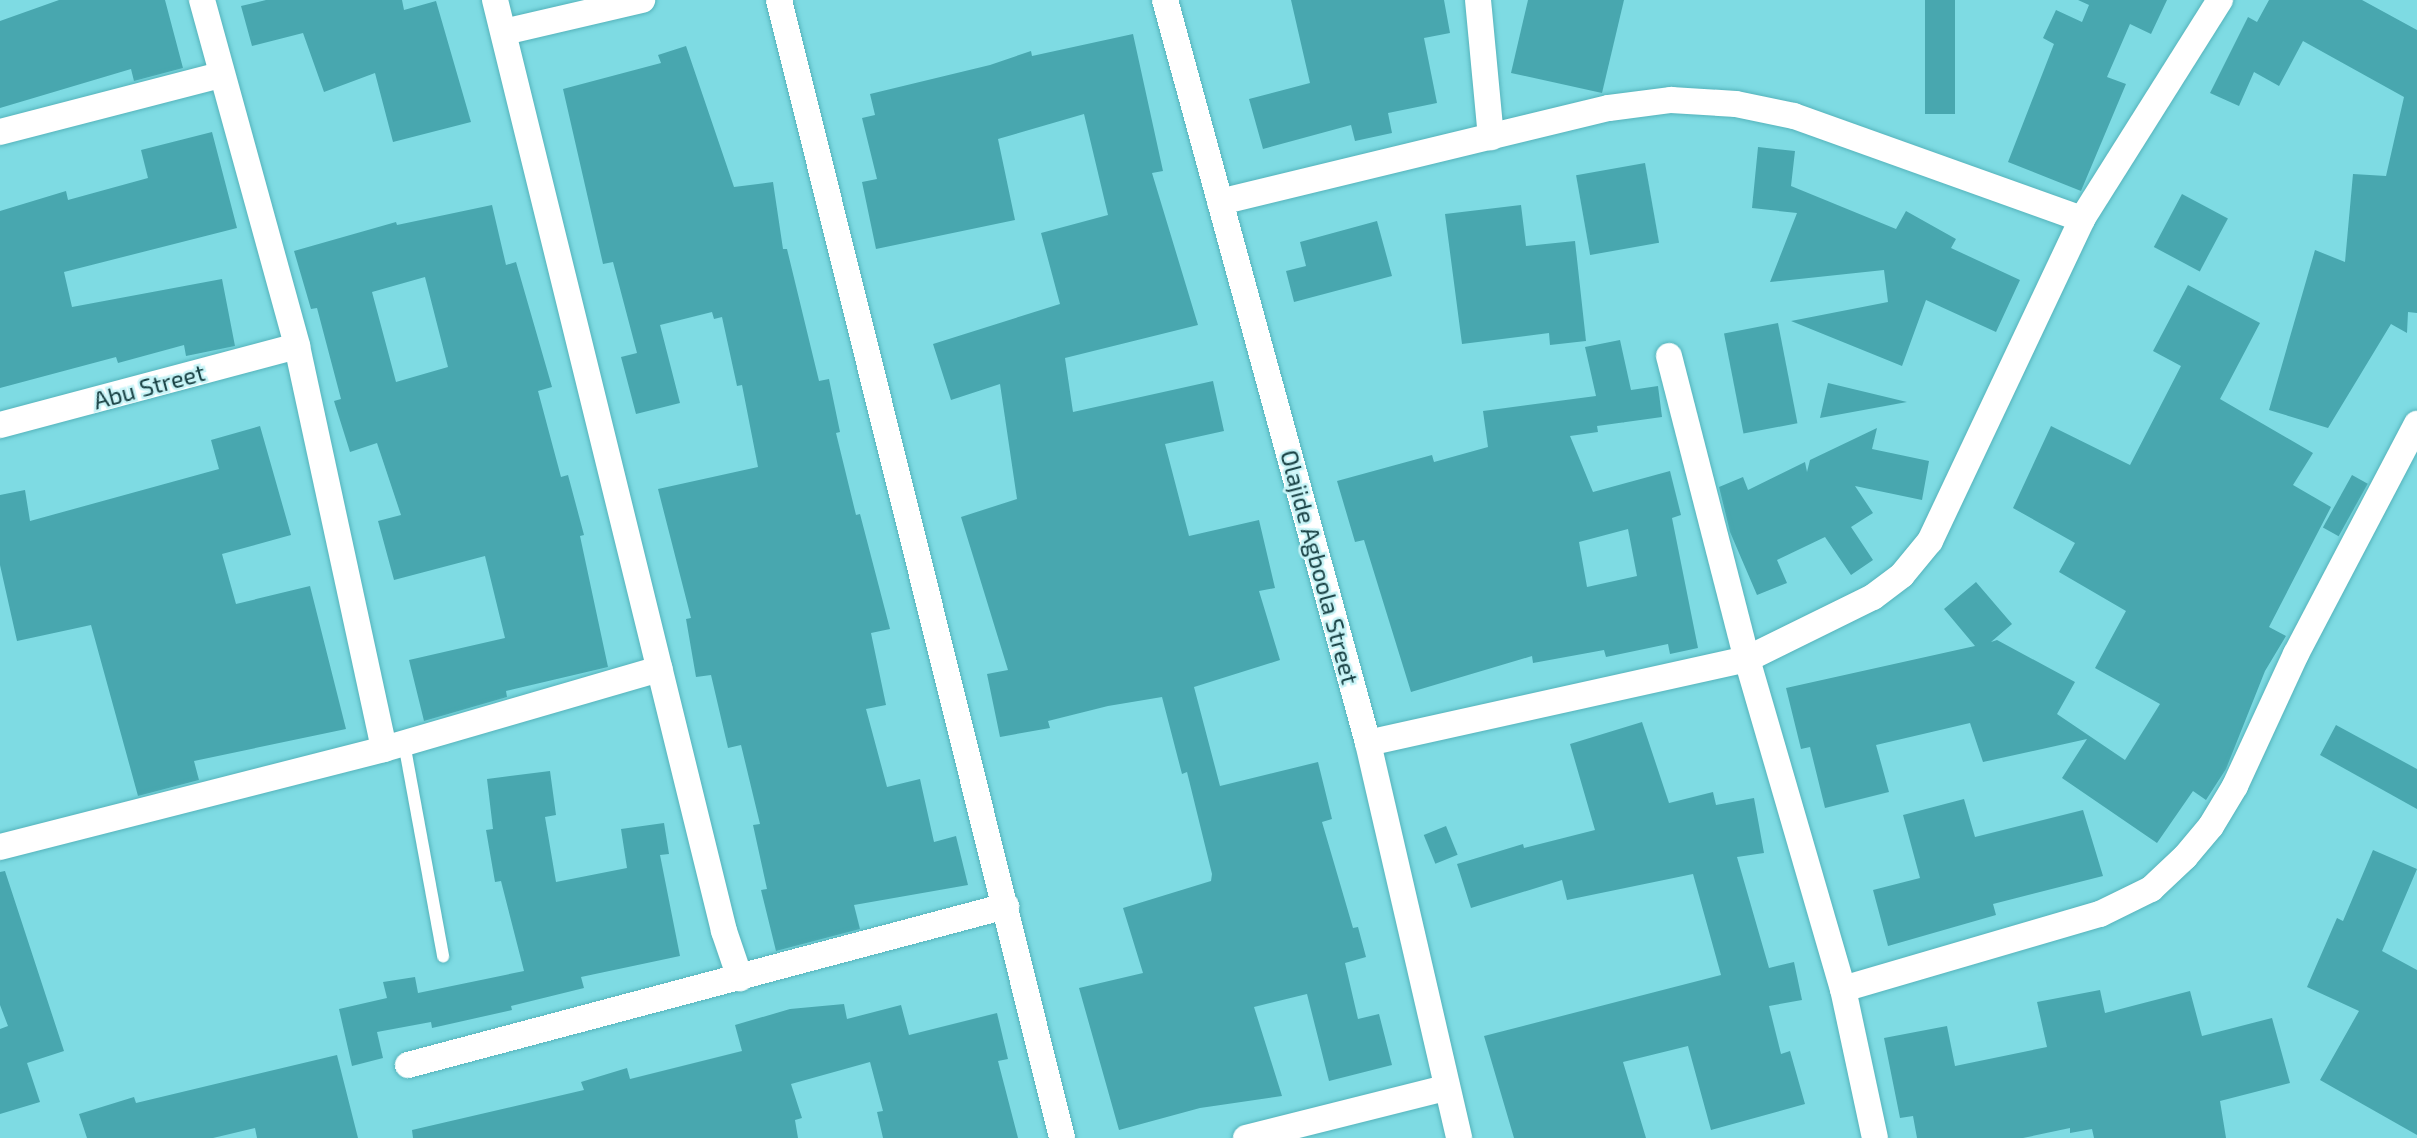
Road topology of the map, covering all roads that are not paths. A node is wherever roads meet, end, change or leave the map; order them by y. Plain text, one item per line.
1 (202, 0) edge
2 (495, 0) edge
3 (642, 0) edge
4 (779, 0) edge
5 (1165, 0) edge
6 (1478, 0) edge
7 (2220, 0) edge
8 (504, 32) junction
9 (220, 75) junction
10 (0, 132) edge
11 (1491, 137) junction
12 (1220, 202) junction
13 (2082, 219) junction
14 (297, 346) junction
15 (1669, 356) dead end
16 (2417, 424) edge
17 (0, 425) edge
18 (1747, 659) junction
19 (660, 669) junction
20 (1368, 743) junction
21 (394, 746) junction
22 (0, 847) edge
23 (1006, 906) junction
24 (443, 956) dead end
25 (740, 978) junction
26 (1843, 989) junction
27 (408, 1065) dead end
28 (1445, 1088) junction
29 (1062, 1138) edge
30 (1246, 1138) edge
31 (1460, 1138) edge
32 (1875, 1138) edge

1 - 9 street
2 - 8 street
3 - 8 street
4 - 23 street
5 - 12 street, Olajide Agboola Street
6 - 11 street
7 - 13 street
8 - 19 street
9 - 10 street
9 - 14 street
11 - 12 street
11 - 13 street
12 - 20 street, Olajide Agboola Street
13 - 18 street
14 - 17 street, Abu Street
14 - 21 street
15 - 18 street
16 - 26 street
18 - 20 street
18 - 26 street
19 - 21 street
19 - 25 street
20 - 28 street, Olajide Agboola Street
21 - 22 street
21 - 24 lane
23 - 25 street
23 - 29 street
25 - 27 street
26 - 32 street
28 - 30 street
28 - 31 street, Olajide Agboola Street

